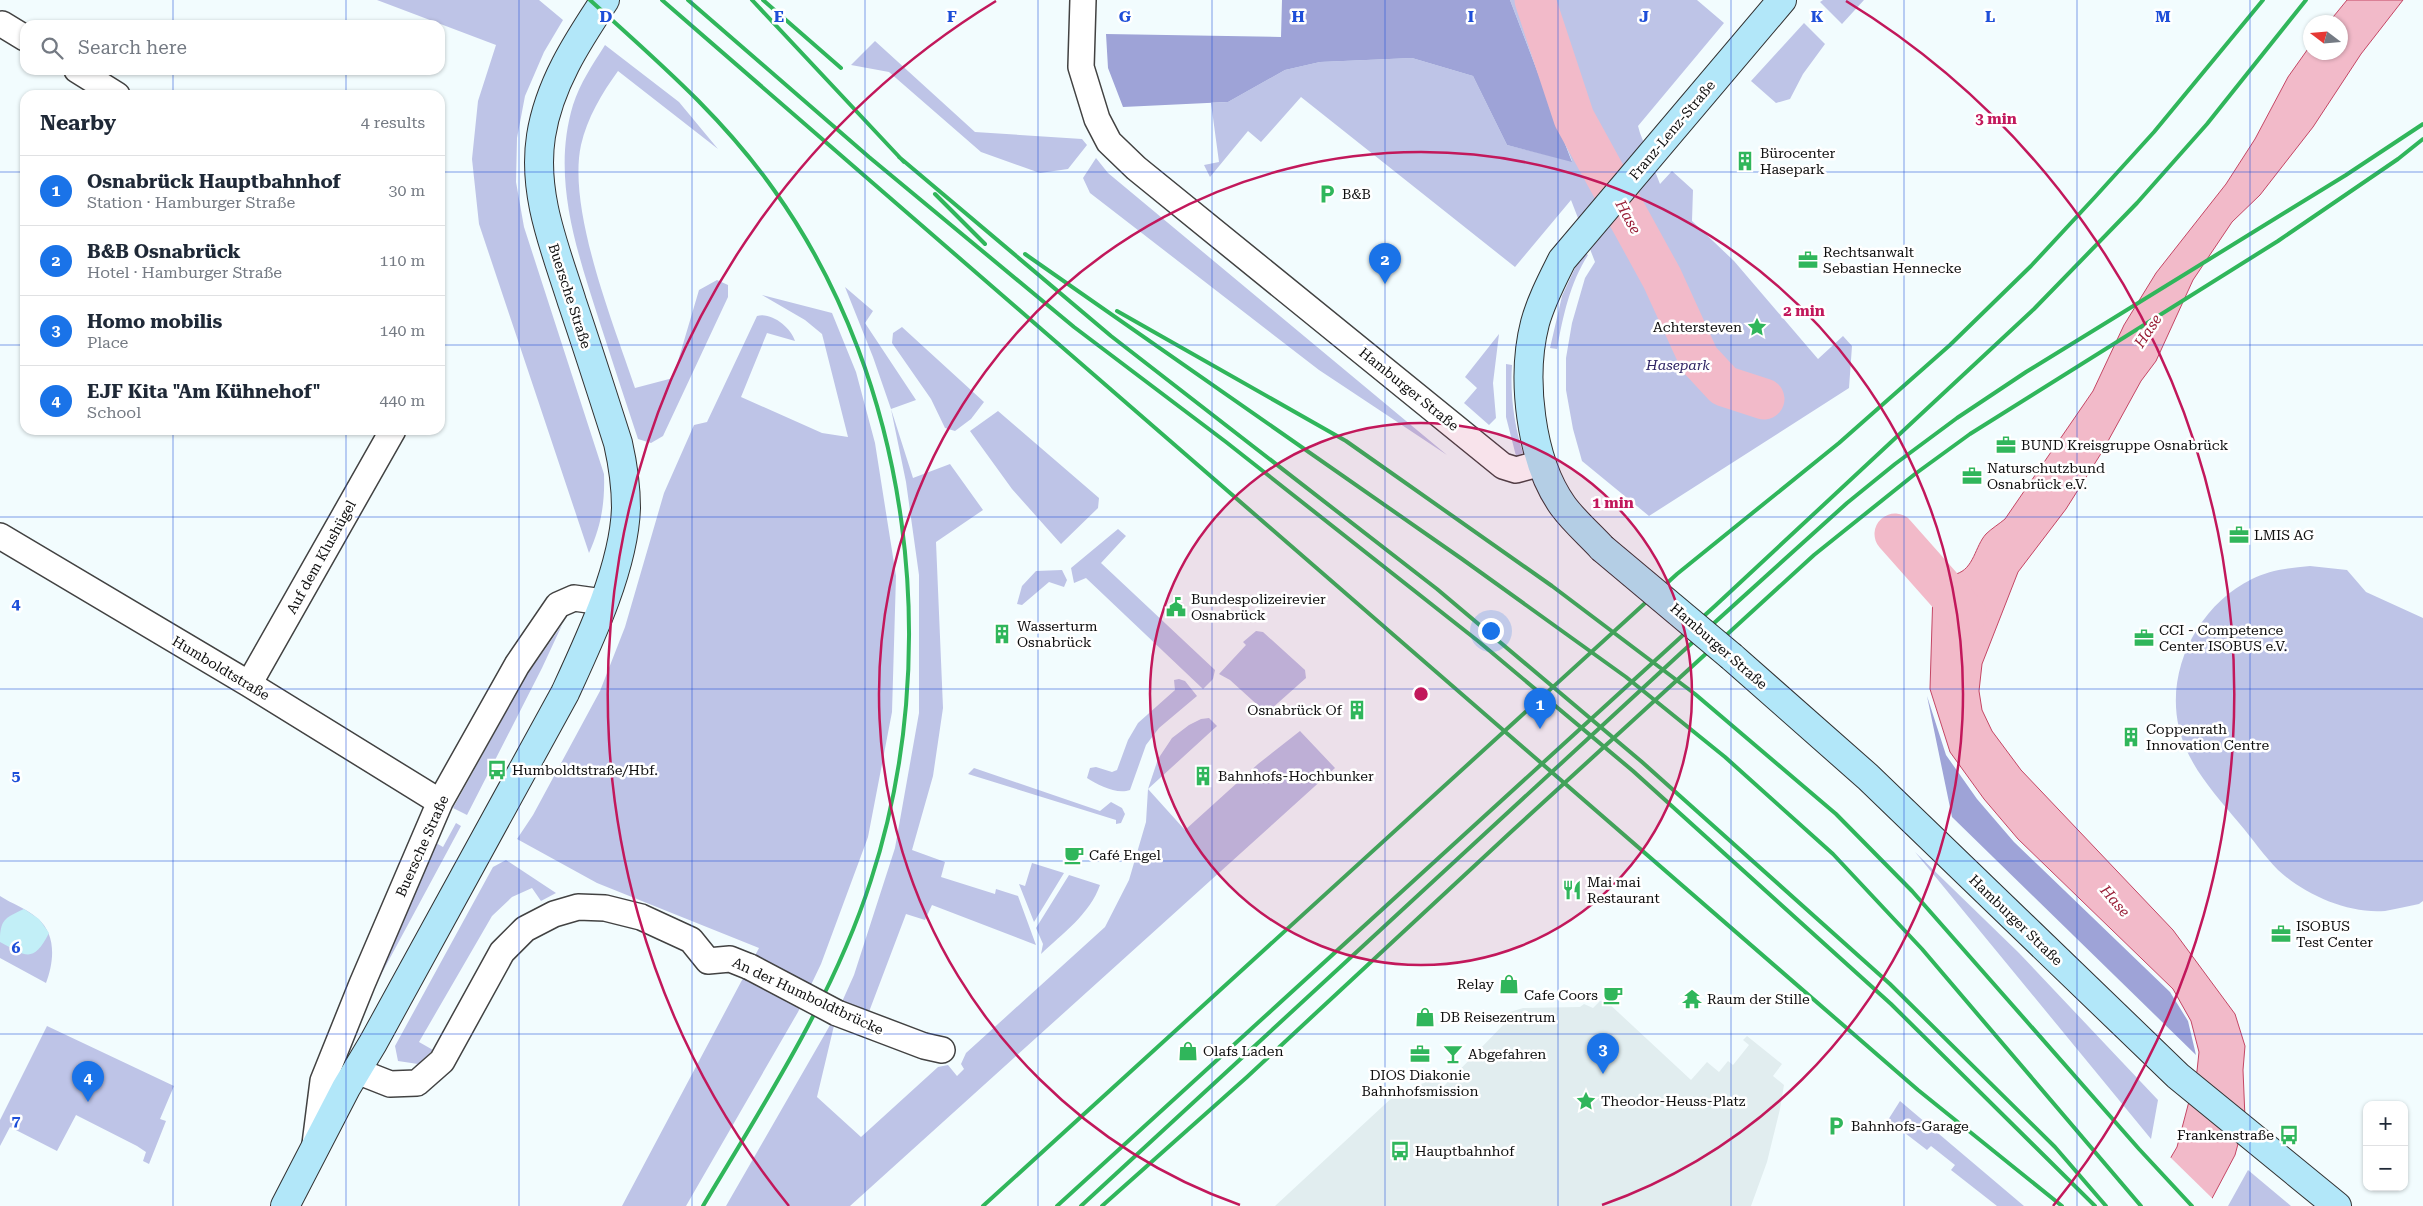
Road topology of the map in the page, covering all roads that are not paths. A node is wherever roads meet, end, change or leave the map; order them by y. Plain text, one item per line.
1 (605, 0) edge
2 (1082, 0) edge
3 (1782, 0) edge
4 (2, 24) dead end
5 (20, 35) edge
6 (85, 75) edge
7 (108, 90) edge
8 (390, 435) edge
9 (1542, 463) junction
10 (0, 536) edge
11 (603, 602) junction
12 (249, 684) junction
13 (440, 802) junction
14 (942, 1050) dead end
15 (357, 1070) junction
16 (314, 1149) junction
17 (286, 1206) edge
18 (2337, 1206) edge

1 - 11 street, Buersche Straße
2 - 9 street, Hamburger Straße
3 - 9 street, Franz-Lenz-Straße
4 - 5 street
6 - 7 street
8 - 12 street, Auf dem Klushügel
9 - 18 street, Hamburger Straße, bridge
10 - 12 street, Humboldtstraße
11 - 13 street, Buersche Straße
11 - 15 street, Buersche Straße
12 - 13 street, Humboldtstraße
13 - 16 street, Buersche Straße
14 - 15 street, An der Humboldtbrücke, bridge
15 - 16 street, Buersche Straße
16 - 17 street, Buersche Straße

